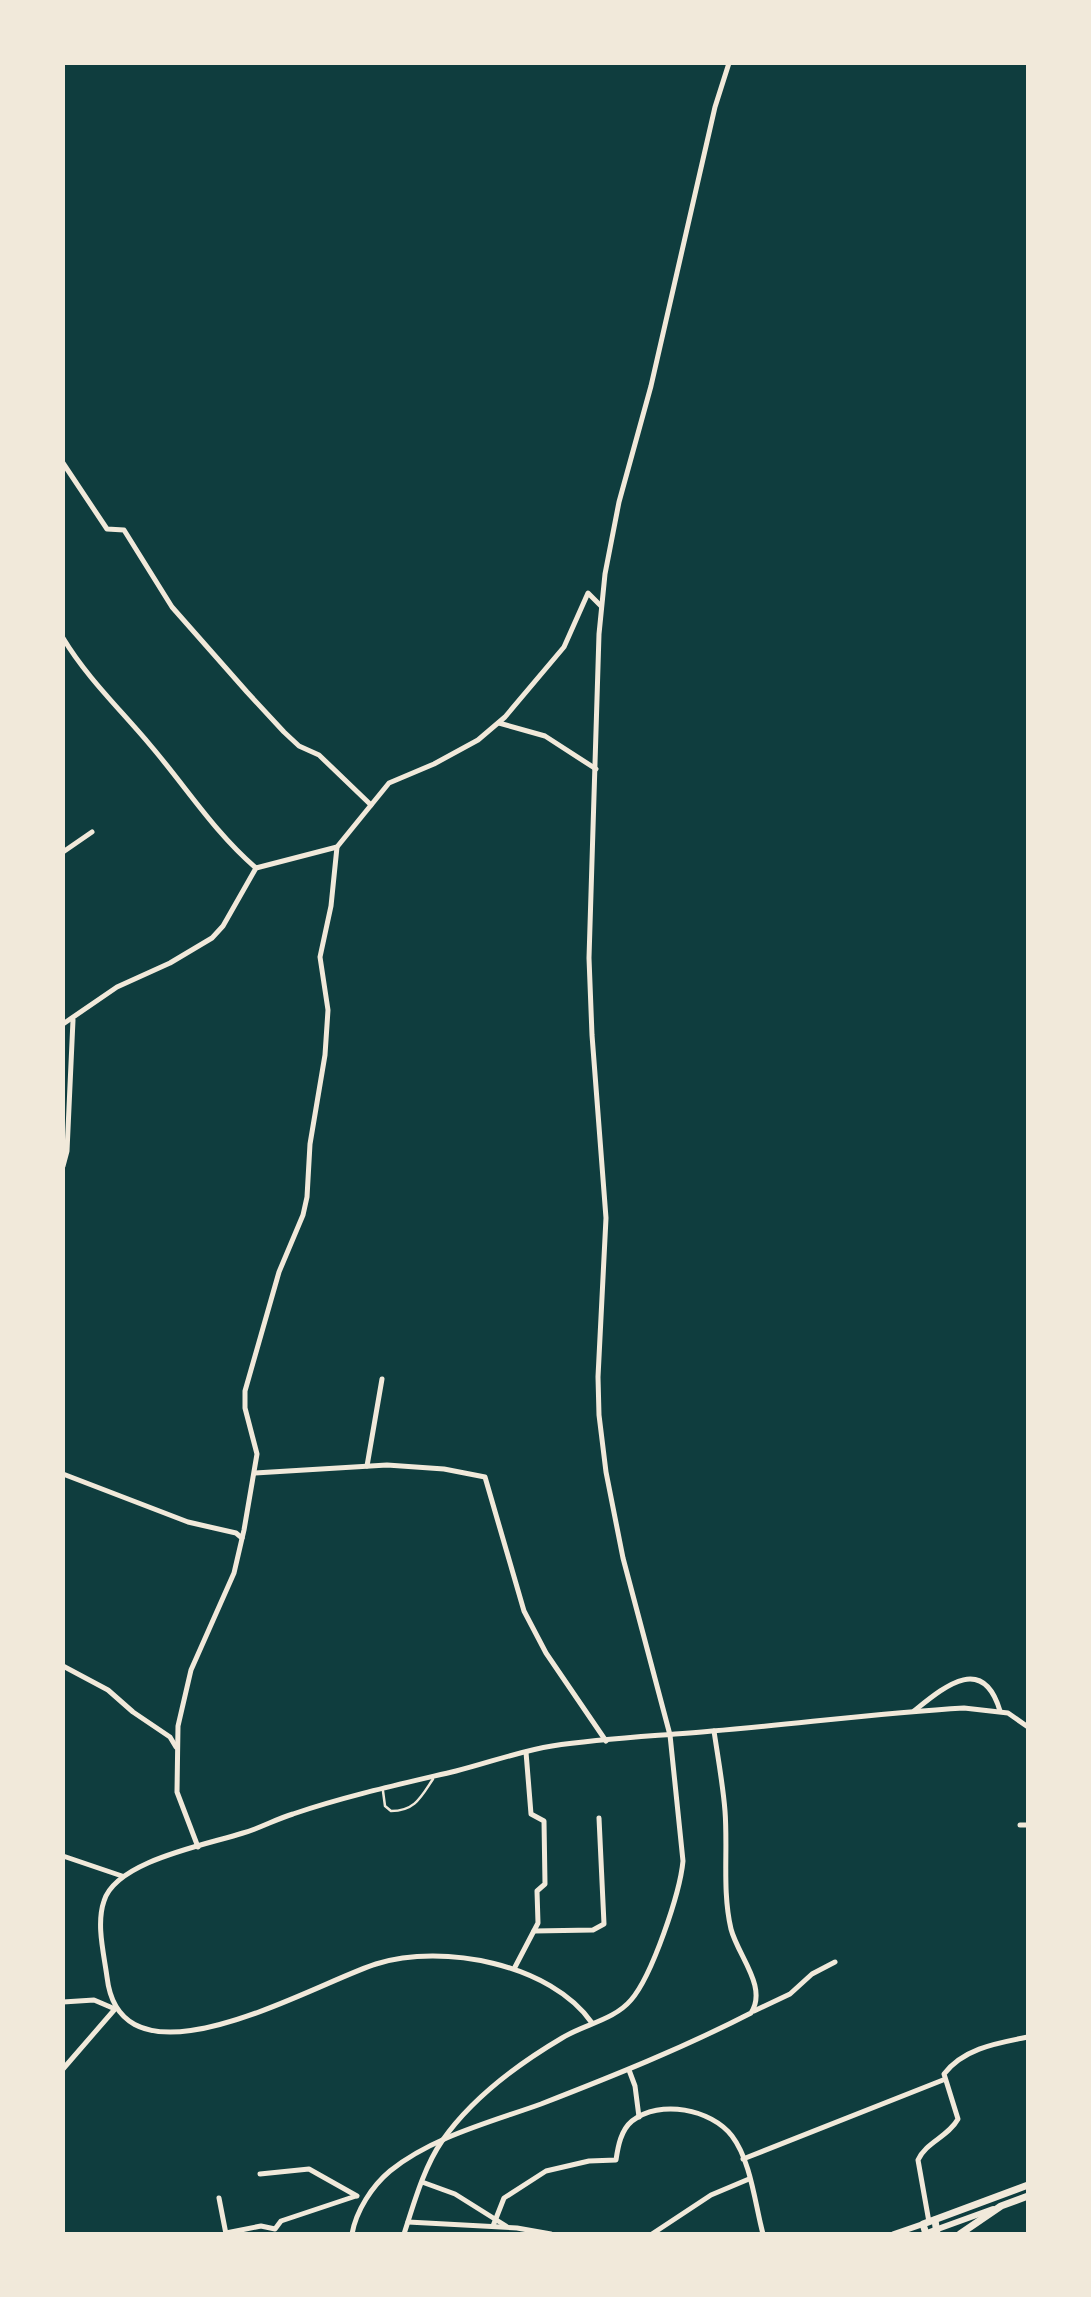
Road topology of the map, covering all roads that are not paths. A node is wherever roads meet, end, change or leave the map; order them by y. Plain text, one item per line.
1 (729, 63) edge
2 (63, 463) edge
3 (601, 606) junction
4 (63, 638) edge
5 (505, 718) junction
6 (498, 723) junction
7 (514, 727) junction
8 (596, 769) junction
9 (371, 804) junction
10 (92, 832) dead end
11 (337, 847) junction
12 (63, 852) edge
13 (256, 868) junction
14 (73, 1020) junction
15 (63, 1024) edge
16 (63, 1166) edge
17 (382, 1379) dead end
18 (367, 1466) junction
19 (255, 1473) junction
20 (63, 1474) edge
21 (242, 1538) junction
22 (63, 1666) edge
23 (915, 1711) junction
24 (1000, 1711) junction
25 (1028, 1727) edge
26 (714, 1731) junction
27 (670, 1734) junction
28 (606, 1741) junction
29 (177, 1750) junction
30 (526, 1752) junction
31 (435, 1776) junction
32 (383, 1787) junction
33 (599, 1818) dead end
34 (1020, 1825) dead end
35 (1028, 1825) edge
36 (198, 1847) junction
37 (63, 1856) edge
38 (122, 1876) junction
39 (534, 1931) junction
40 (835, 1962) dead end
41 (515, 1967) junction
42 (63, 2002) edge
43 (115, 2008) junction
44 (751, 2012) junction
45 (592, 2023) junction
46 (1028, 2037) edge
47 (63, 2069) edge
48 (629, 2070) junction
49 (943, 2080) junction
50 (639, 2117) junction
51 (442, 2141) junction
52 (743, 2159) junction
53 (260, 2174) dead end
54 (749, 2179) junction
55 (422, 2182) junction
56 (1028, 2185) edge
57 (356, 2196) junction
58 (1028, 2196) edge
59 (219, 2198) dead end
60 (366, 2201) junction
61 (1001, 2206) junction
62 (408, 2222) junction
63 (929, 2222) junction
64 (494, 2223) junction
65 (275, 2231) edge
66 (937, 2232) edge
67 (226, 2234) edge
68 (352, 2234) edge
69 (404, 2234) edge
70 (551, 2234) edge
71 (652, 2234) edge
72 (763, 2234) edge
73 (894, 2234) edge
74 (925, 2234) edge
75 (960, 2234) edge

1 - 3 street
2 - 9 street
3 - 5 street
3 - 8 street
4 - 13 street
5 - 6 street
5 - 7 street
6 - 7 street
6 - 9 street
7 - 8 street
8 - 27 street
9 - 11 street
10 - 12 street
11 - 13 street
11 - 19 street
13 - 14 street
14 - 15 street
14 - 16 street
17 - 18 street
18 - 19 street
18 - 28 street
19 - 21 street
20 - 21 street
21 - 29 street
22 - 29 street
23 - 24 street
23 - 24 street
23 - 26 street
24 - 25 street
26 - 27 street
26 - 44 street
27 - 28 street
27 - 45 street
28 - 30 street
29 - 36 street
30 - 31 street
30 - 39 street
31 - 32 street
31 - 32 lane
32 - 36 street
33 - 39 street
34 - 35 street
36 - 38 street
37 - 38 street
38 - 43 street
39 - 41 street
40 - 44 street
41 - 43 street
41 - 45 street
42 - 43 street
43 - 47 street
44 - 48 street
45 - 51 street
46 - 49 street
48 - 50 street
48 - 51 street
49 - 52 street
49 - 63 street
50 - 52 street
50 - 64 street
51 - 55 street
51 - 60 street
52 - 54 street
53 - 57 street
54 - 71 street
54 - 72 street
55 - 62 street
55 - 64 street
56 - 63 main road
57 - 60 street
57 - 65 street
58 - 61 main road
59 - 67 street
60 - 68 street
61 - 66 street
61 - 75 main road
62 - 64 street
62 - 69 street
63 - 66 main road
63 - 73 street
63 - 74 main road
64 - 70 street
65 - 67 street
66 - 74 street

